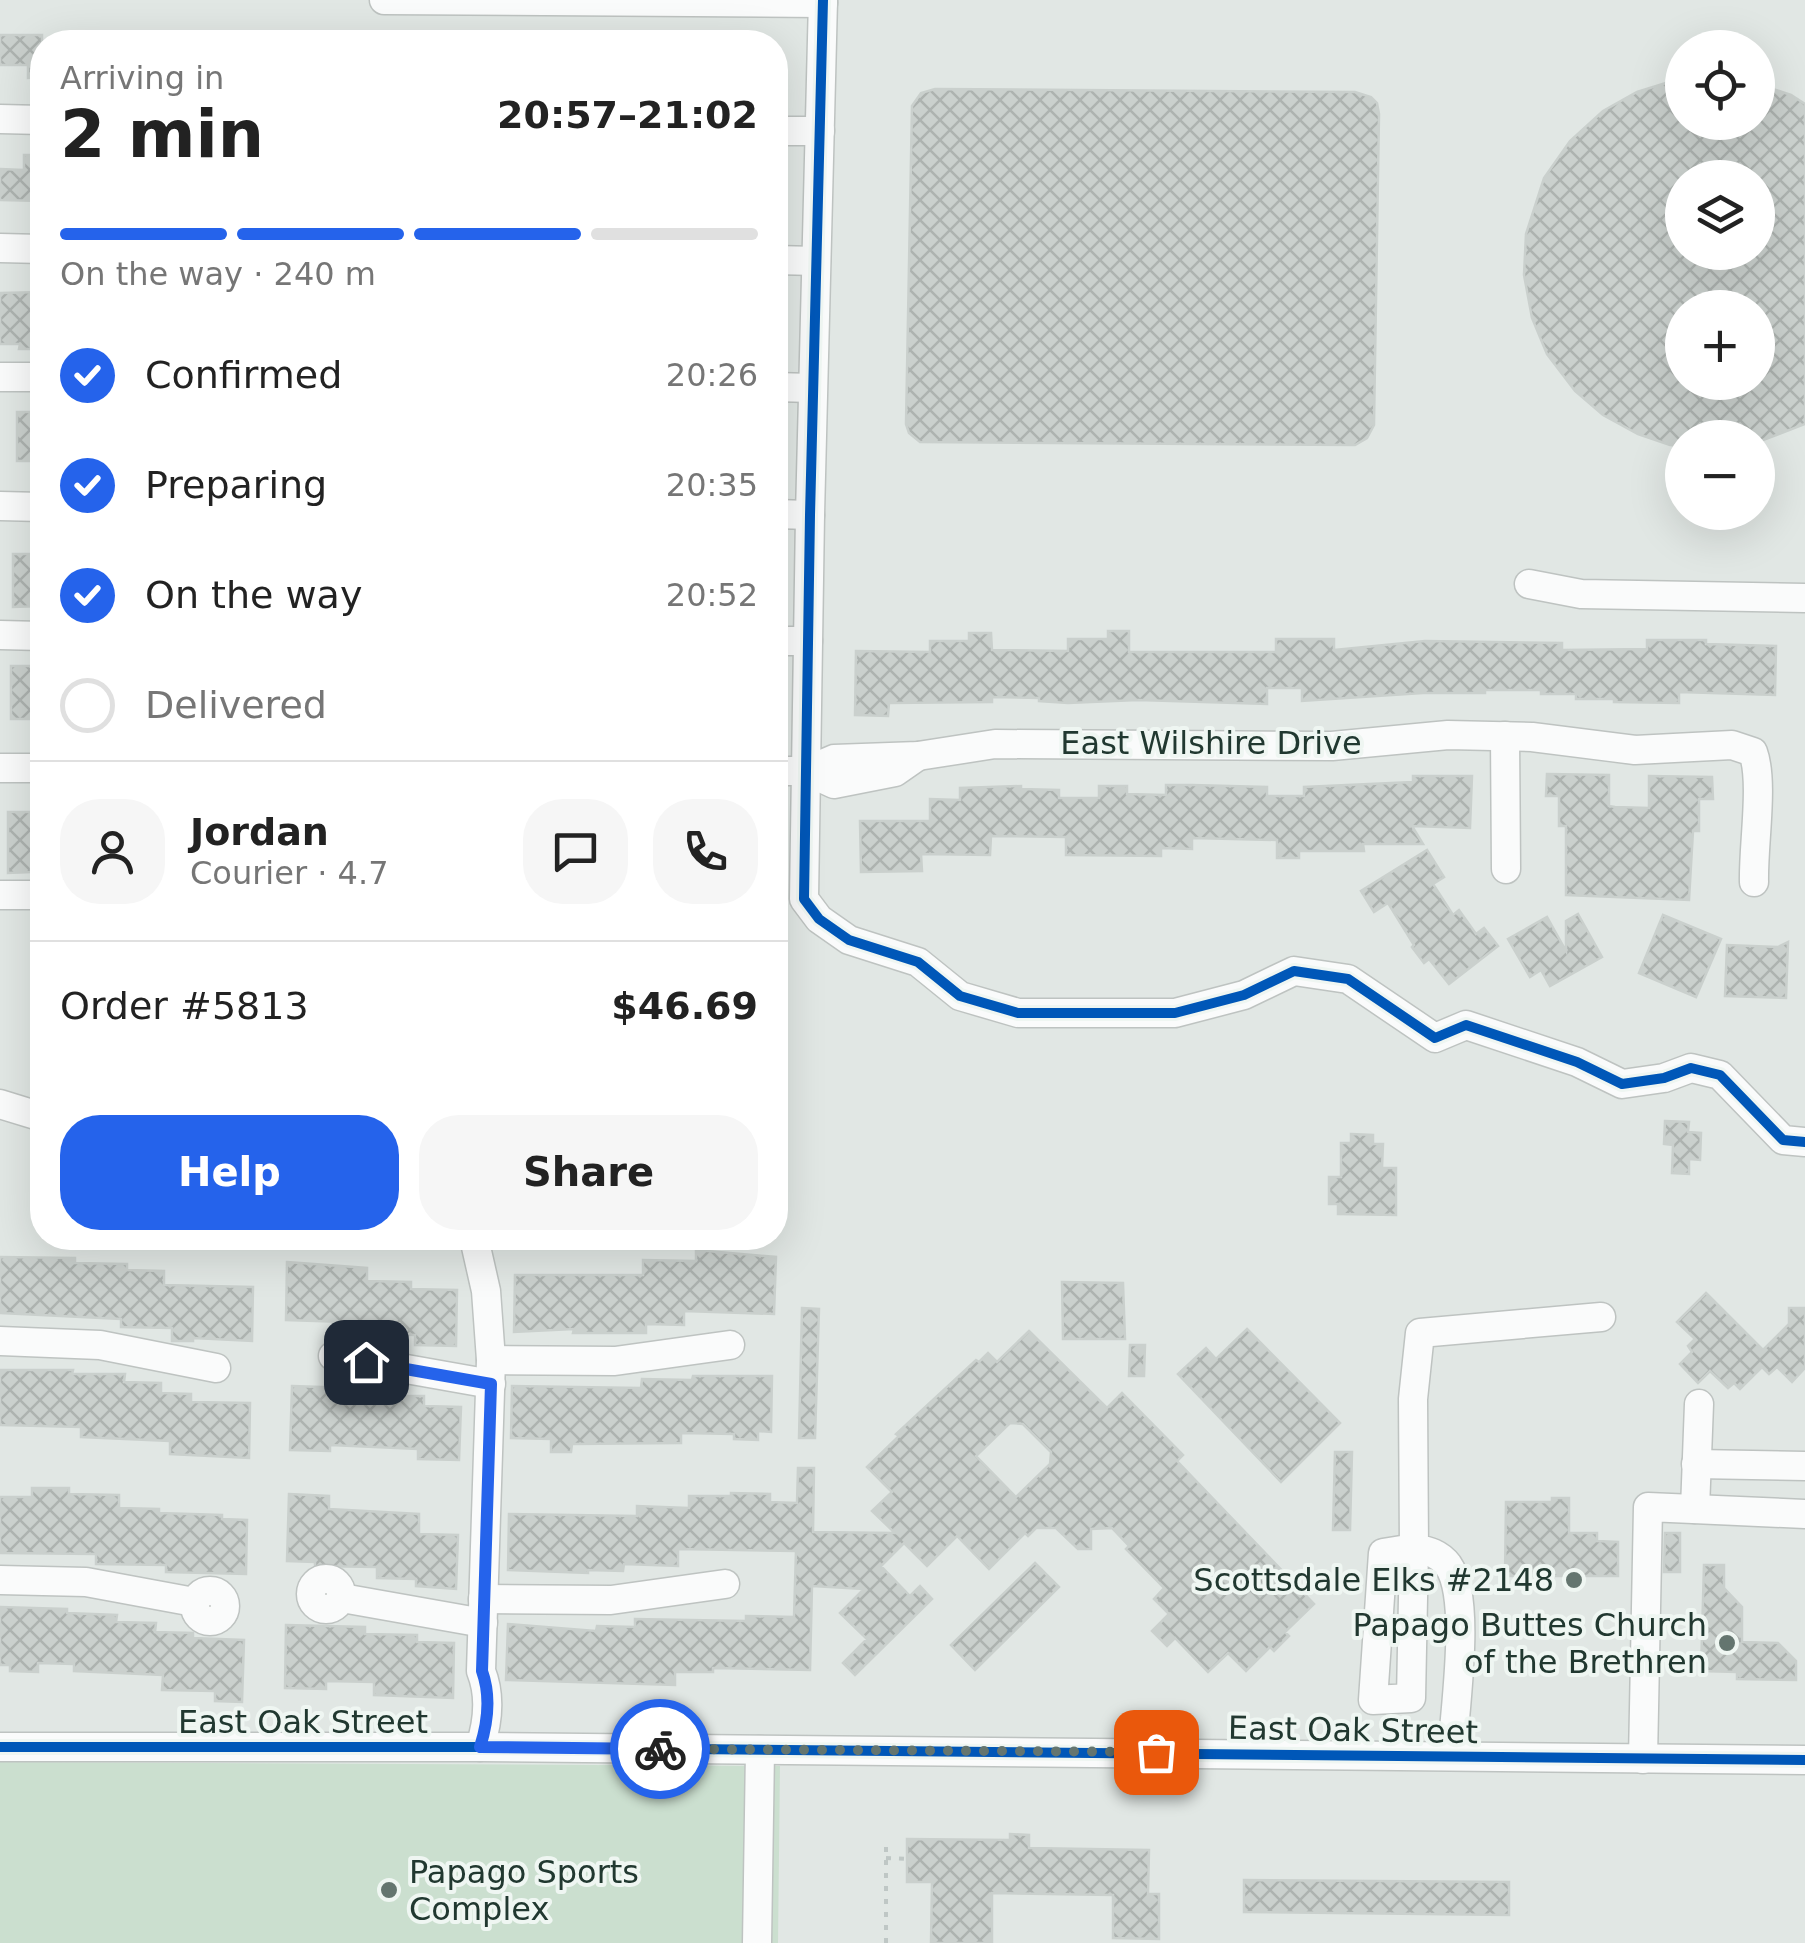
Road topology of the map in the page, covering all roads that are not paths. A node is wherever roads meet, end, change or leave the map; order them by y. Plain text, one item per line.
1 (384, 0) edge
2 (823, 1) edge
3 (0, 120) edge
4 (30, 120) edge
5 (788, 130) edge
6 (820, 131) junction
7 (0, 248) edge
8 (30, 248) edge
9 (788, 260) edge
10 (816, 260) junction
11 (0, 377) edge
12 (30, 377) edge
13 (788, 387) edge
14 (812, 388) junction
15 (0, 506) edge
16 (30, 507) edge
17 (788, 514) edge
18 (810, 515) junction
19 (1529, 584) dead end
20 (1805, 598) edge
21 (0, 635) edge
22 (30, 636) edge
23 (788, 641) edge
24 (808, 641) junction
25 (1505, 736) junction
26 (0, 768) edge
27 (30, 768) edge
28 (788, 771) edge
29 (806, 771) junction
30 (1506, 870) dead end
31 (1754, 882) dead end
32 (0, 895) edge
33 (30, 896) edge
34 (788, 903) edge
35 (812, 909) junction
36 (0, 1104) edge
37 (30, 1113) edge
38 (1805, 1142) edge
39 (477, 1250) edge
40 (1601, 1317) dead end
41 (0, 1341) edge
42 (730, 1346) dead end
43 (332, 1356) dead end
44 (216, 1368) dead end
45 (491, 1372) junction
46 (1698, 1404) dead end
47 (1696, 1464) junction
48 (1805, 1466) edge
49 (1695, 1509) junction
50 (1805, 1514) edge
51 (1414, 1548) junction
52 (0, 1580) edge
53 (725, 1584) dead end
54 (342, 1598) dead end
55 (194, 1602) dead end
56 (483, 1611) junction
57 (1455, 1697) junction
58 (0, 1747) edge
59 (480, 1747) junction
60 (760, 1750) junction
61 (1452, 1756) junction
62 (1643, 1759) junction
63 (1805, 1760) edge
64 (756, 1943) edge

1 - 2 street
2 - 6 street
3 - 4 street
5 - 6 street
6 - 10 street
7 - 8 street
9 - 10 street
10 - 14 street
11 - 12 street
13 - 14 street
14 - 18 street
15 - 16 street
17 - 18 street
18 - 24 street
19 - 20 street
21 - 22 street
23 - 24 street
24 - 29 street
25 - 29 street, East Wilshire Drive
25 - 30 street
25 - 31 street, East Wilshire Drive
26 - 27 street
28 - 29 street, East Wilshire Drive
29 - 35 street
32 - 33 street
34 - 35 street
35 - 38 street
36 - 37 street
39 - 45 street
40 - 51 street
41 - 44 street
42 - 45 street
43 - 45 street
45 - 56 street
46 - 47 street
47 - 48 street
47 - 49 street
49 - 50 street
49 - 62 street
51 - 57 street
51 - 57 street
52 - 55 street
53 - 56 street
54 - 56 street
56 - 59 street
57 - 61 street
58 - 59 street, East Oak Street
59 - 60 street, East Oak Street
60 - 61 street, East Oak Street
60 - 64 street
61 - 62 street, East Oak Street
62 - 63 street, East Oak Street

